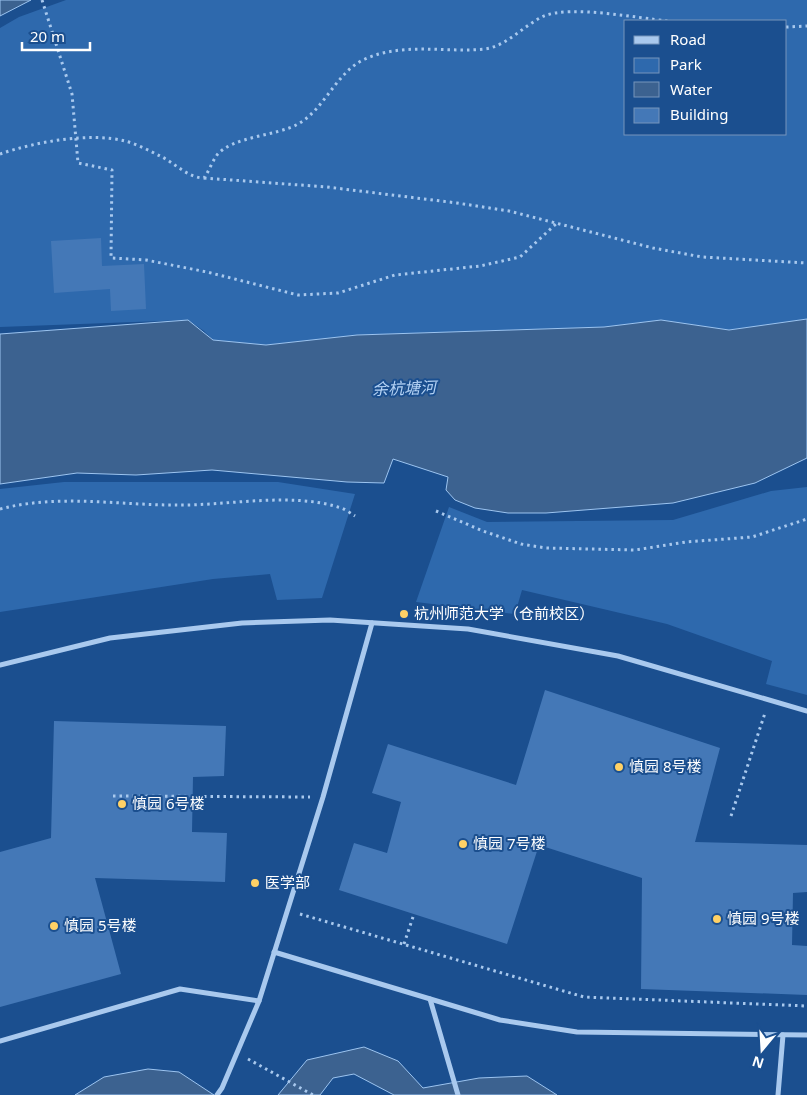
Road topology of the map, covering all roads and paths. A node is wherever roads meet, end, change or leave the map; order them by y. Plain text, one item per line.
1 (42, 0) edge
2 (657, 20) edge
3 (807, 26) edge
4 (787, 27) edge
5 (76, 139) junction
6 (0, 154) edge
7 (204, 178) junction
8 (557, 223) junction
9 (807, 263) edge
10 (0, 509) edge
11 (436, 511) dead end
12 (355, 516) dead end
13 (807, 519) edge
14 (372, 622) junction
15 (0, 665) edge
16 (769, 700) junction
17 (807, 711) edge
18 (113, 796) dead end
19 (323, 797) junction
20 (731, 816) dead end
21 (287, 910) junction
22 (414, 914) dead end
23 (404, 944) junction
24 (274, 952) junction
25 (430, 999) junction
26 (258, 1001) junction
27 (807, 1006) edge
28 (782, 1035) junction
29 (807, 1035) edge
30 (0, 1042) edge
31 (237, 1053) junction
32 (217, 1095) edge
33 (313, 1095) edge
34 (458, 1095) edge
35 (778, 1095) edge

1 - 5 path
2 - 7 path
3 - 4 path
5 - 6 path
5 - 7 path
5 - 8 path
7 - 8 path
8 - 9 path
10 - 12 path
11 - 13 path
14 - 15 street
14 - 16 street
14 - 19 street
16 - 17 street
16 - 20 path
18 - 19 path
19 - 21 street
21 - 23 path
21 - 24 street
22 - 23 path
23 - 27 path
24 - 25 street
24 - 26 street
25 - 28 street
25 - 34 street
26 - 30 street
26 - 31 street
28 - 29 street
28 - 35 street
31 - 32 street
31 - 33 path

